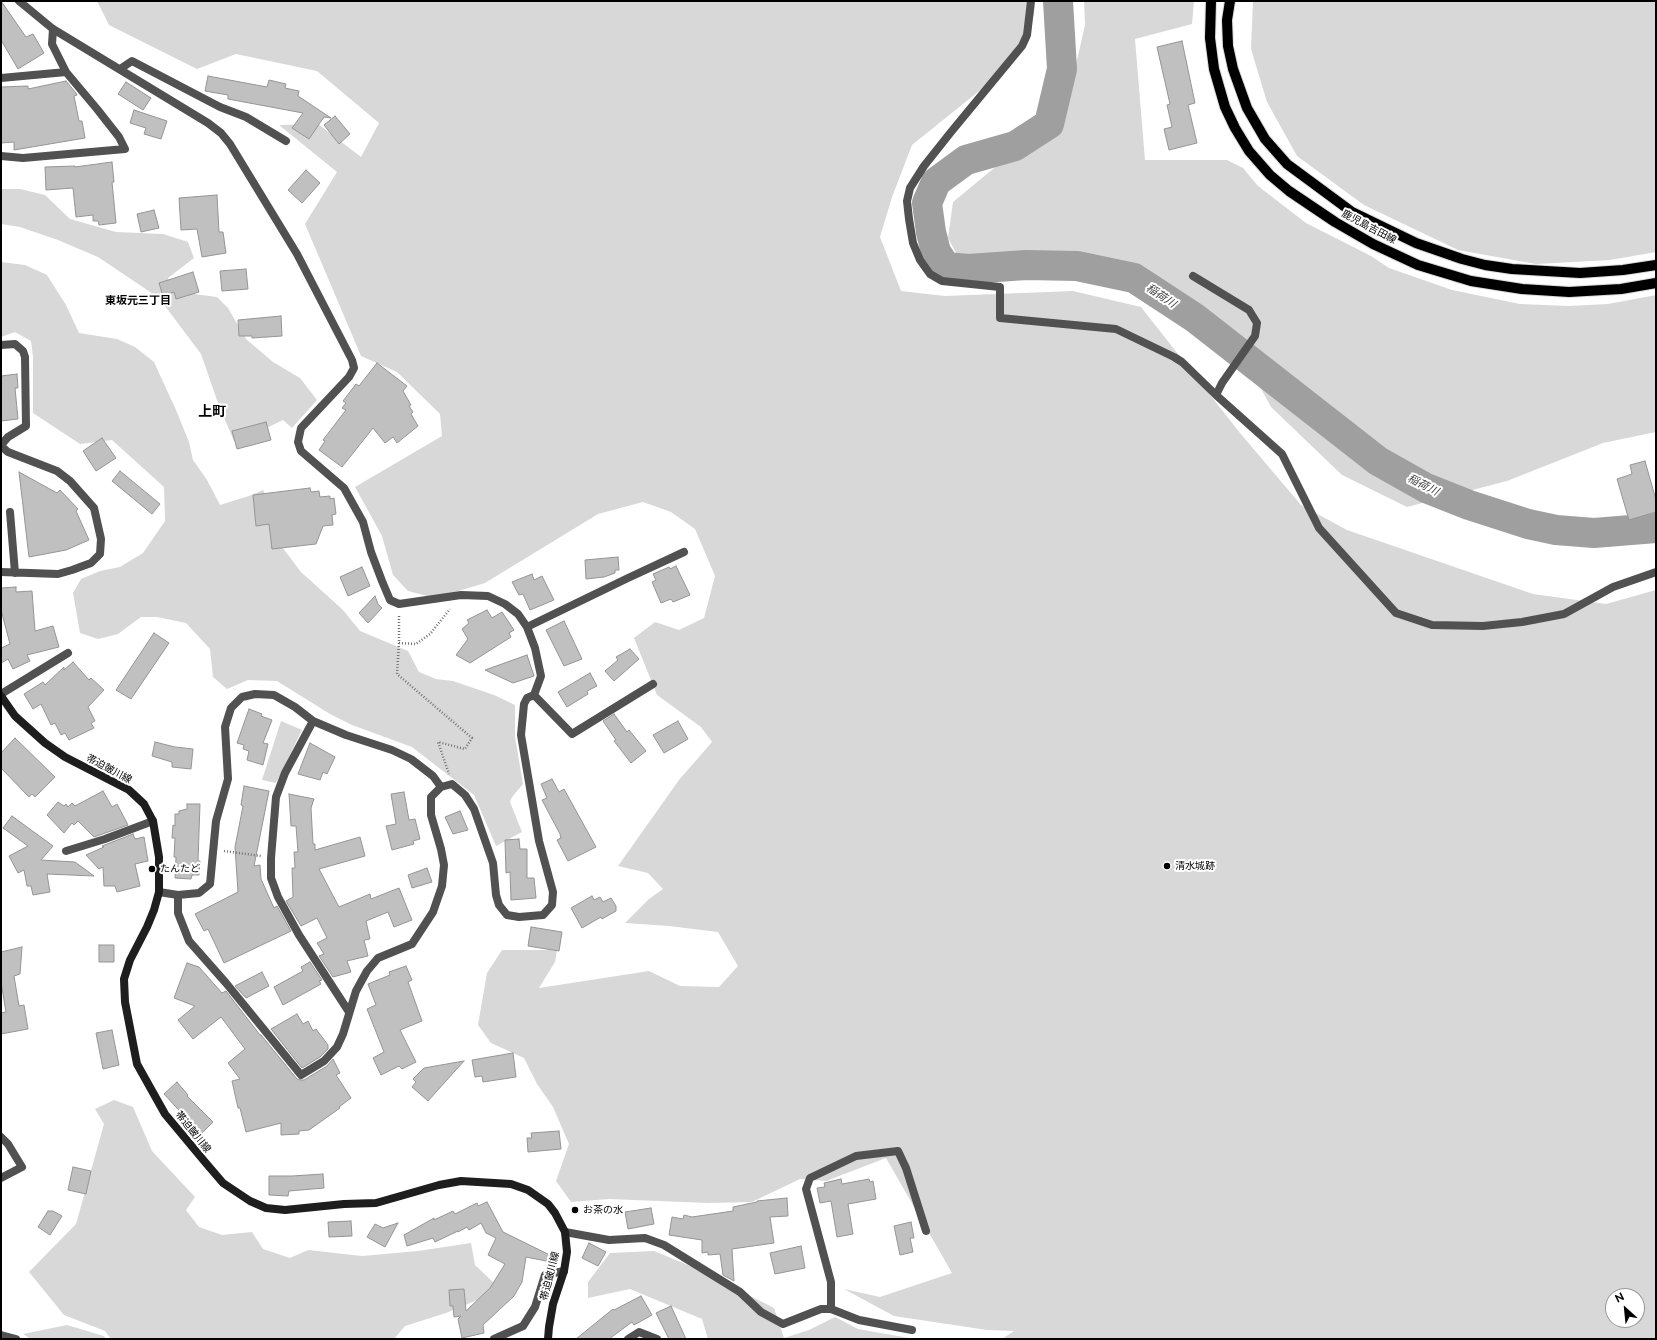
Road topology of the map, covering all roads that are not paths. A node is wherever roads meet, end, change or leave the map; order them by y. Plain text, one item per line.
1 (19, 1) edge
2 (1031, 1) edge
3 (1211, 1) edge
4 (1230, 1) edge
5 (53, 29) junction
6 (120, 69) junction
7 (66, 72) junction
8 (1, 78) edge
9 (286, 141) dead end
10 (1, 156) edge
11 (1656, 265) edge
12 (1193, 276) dead end
13 (1656, 283) edge
14 (1, 345) edge
15 (1216, 395) junction
16 (1, 445) edge
17 (10, 512) dead end
18 (684, 552) dead end
19 (1, 572) edge
20 (1656, 572) edge
21 (15, 573) junction
22 (527, 627) junction
23 (68, 653) dead end
24 (653, 684) dead end
25 (1, 695) edge
26 (534, 695) junction
27 (313, 721) junction
28 (441, 787) junction
29 (153, 821) junction
30 (66, 851) dead end
31 (159, 892) junction
32 (178, 895) junction
33 (349, 1012) junction
34 (1, 1138) edge
35 (1, 1178) edge
36 (926, 1231) dead end
37 (565, 1232) junction
38 (564, 1271) junction
39 (831, 1309) junction
40 (912, 1330) dead end
41 (1, 1335) edge
42 (16, 1339) edge
43 (494, 1339) edge
44 (548, 1339) edge
45 (628, 1339) edge
46 (657, 1339) edge

1 - 5 street
2 - 15 street
3 - 13 main road, 鹿児島吉田線
4 - 11 main road, 鹿児島吉田線
5 - 6 street
5 - 7 street
6 - 9 street
6 - 22 street
7 - 8 street
7 - 10 street
12 - 15 street
14 - 16 street
15 - 20 street
16 - 21 street
17 - 21 street
18 - 22 street
19 - 21 street
22 - 26 street
23 - 25 street
24 - 26 street
25 - 29 street, 帯迫皷川線
26 - 28 street
27 - 28 street
27 - 32 street
27 - 33 street
28 - 33 street
29 - 30 street
29 - 31 street, 帯迫皷川線
31 - 32 street
31 - 37 street, 帯迫皷川線
32 - 33 street
34 - 35 street
36 - 39 street
37 - 38 street, 帯迫皷川線
37 - 39 street
38 - 43 street
38 - 44 street, 帯迫皷川線
39 - 40 street
41 - 42 street
45 - 46 street

